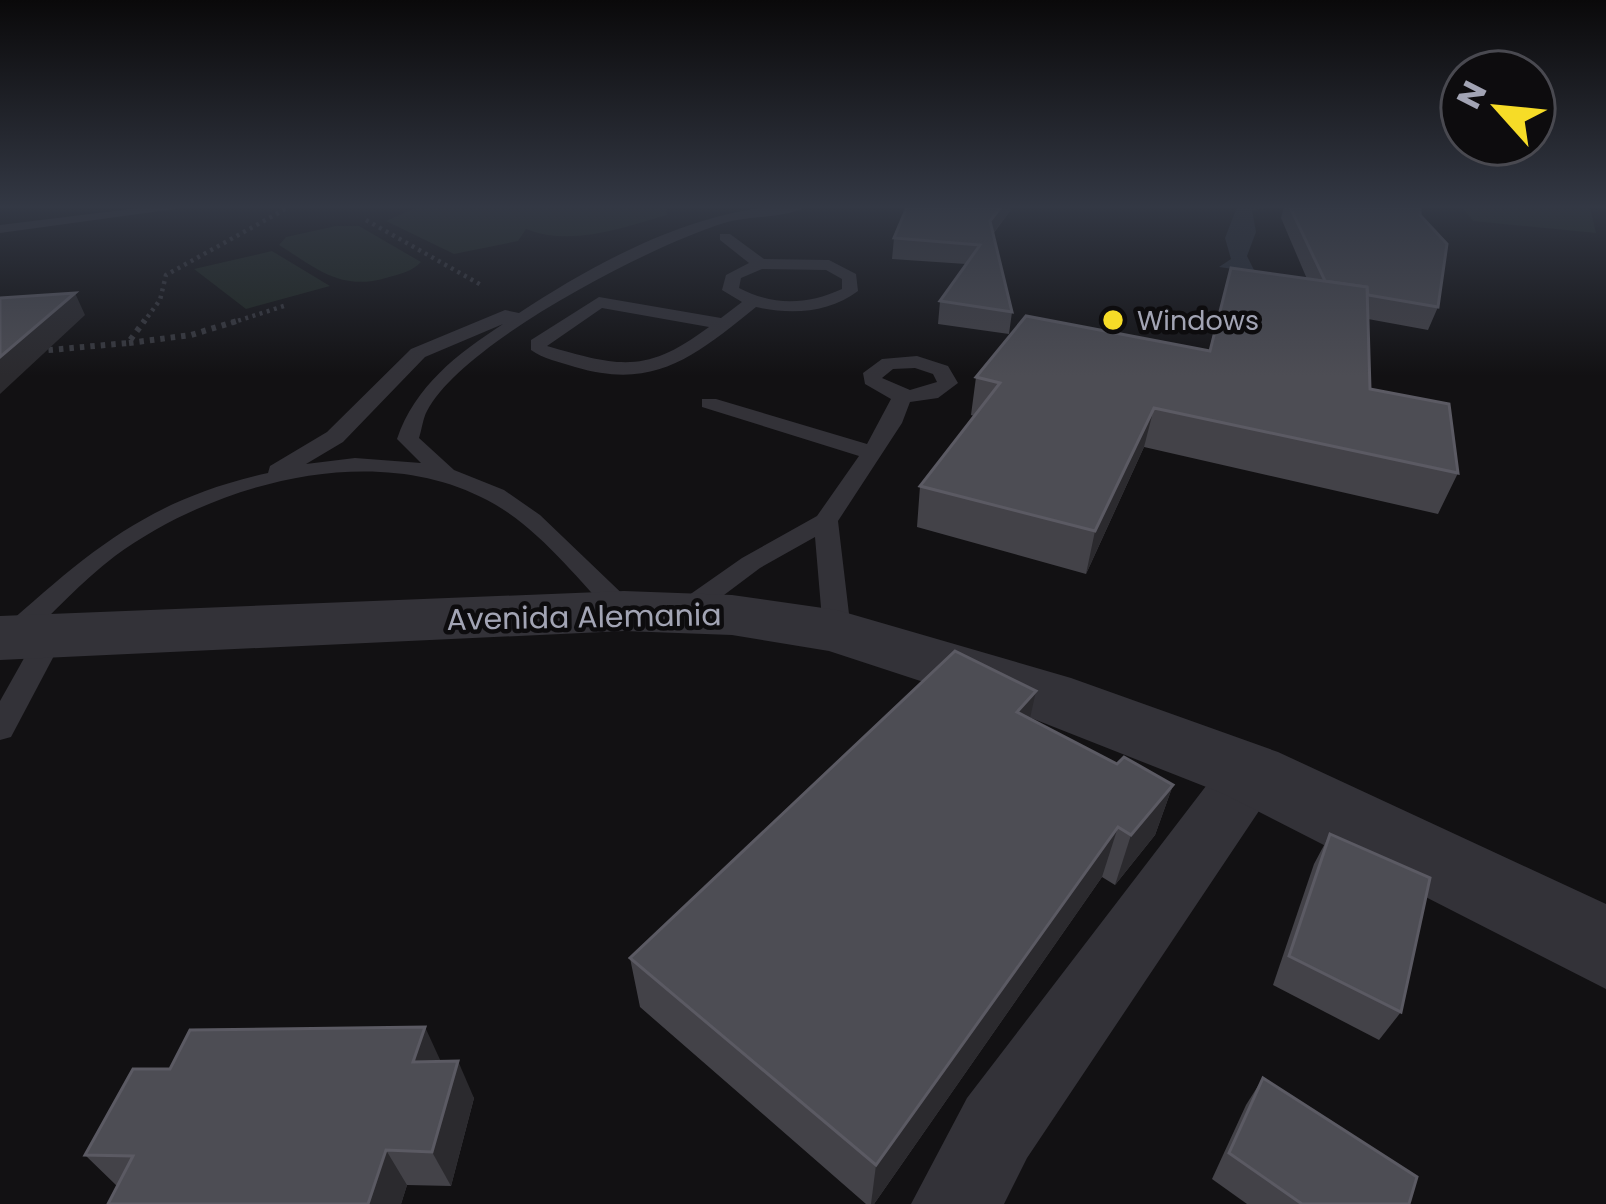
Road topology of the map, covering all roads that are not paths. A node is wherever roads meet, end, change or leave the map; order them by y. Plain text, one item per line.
1 (627, 263) edge
2 (760, 264) joint
3 (751, 303) junction
4 (544, 304) junction
5 (724, 324) junction
6 (394, 371) junction
7 (447, 373) junction
8 (903, 395) dead end
9 (710, 404) dead end
10 (873, 453) junction
11 (445, 473) junction
12 (257, 482) junction
13 (826, 521) junction
14 (653, 612) junction
15 (837, 631) junction
16 (21, 636) edge
17 (0, 729) edge
18 (1251, 773) junction
19 (1606, 948) edge
20 (956, 1204) edge

1 - 4 lane
2 - 3 lane
2 - 3 lane
3 - 5 lane
4 - 6 lane
4 - 7 lane
5 - 5 lane
6 - 7 lane
6 - 12 lane
7 - 11 lane
8 - 10 lane
9 - 10 lane
10 - 13 lane
11 - 12 lane
11 - 14 lane
12 - 16 lane
13 - 14 lane
13 - 15 lane
14 - 15 street, Avenida Alemania
14 - 16 street, Avenida Alemania
15 - 18 street, Avenida Alemania
16 - 17 lane
18 - 19 street, Avenida Alemania
18 - 20 street

